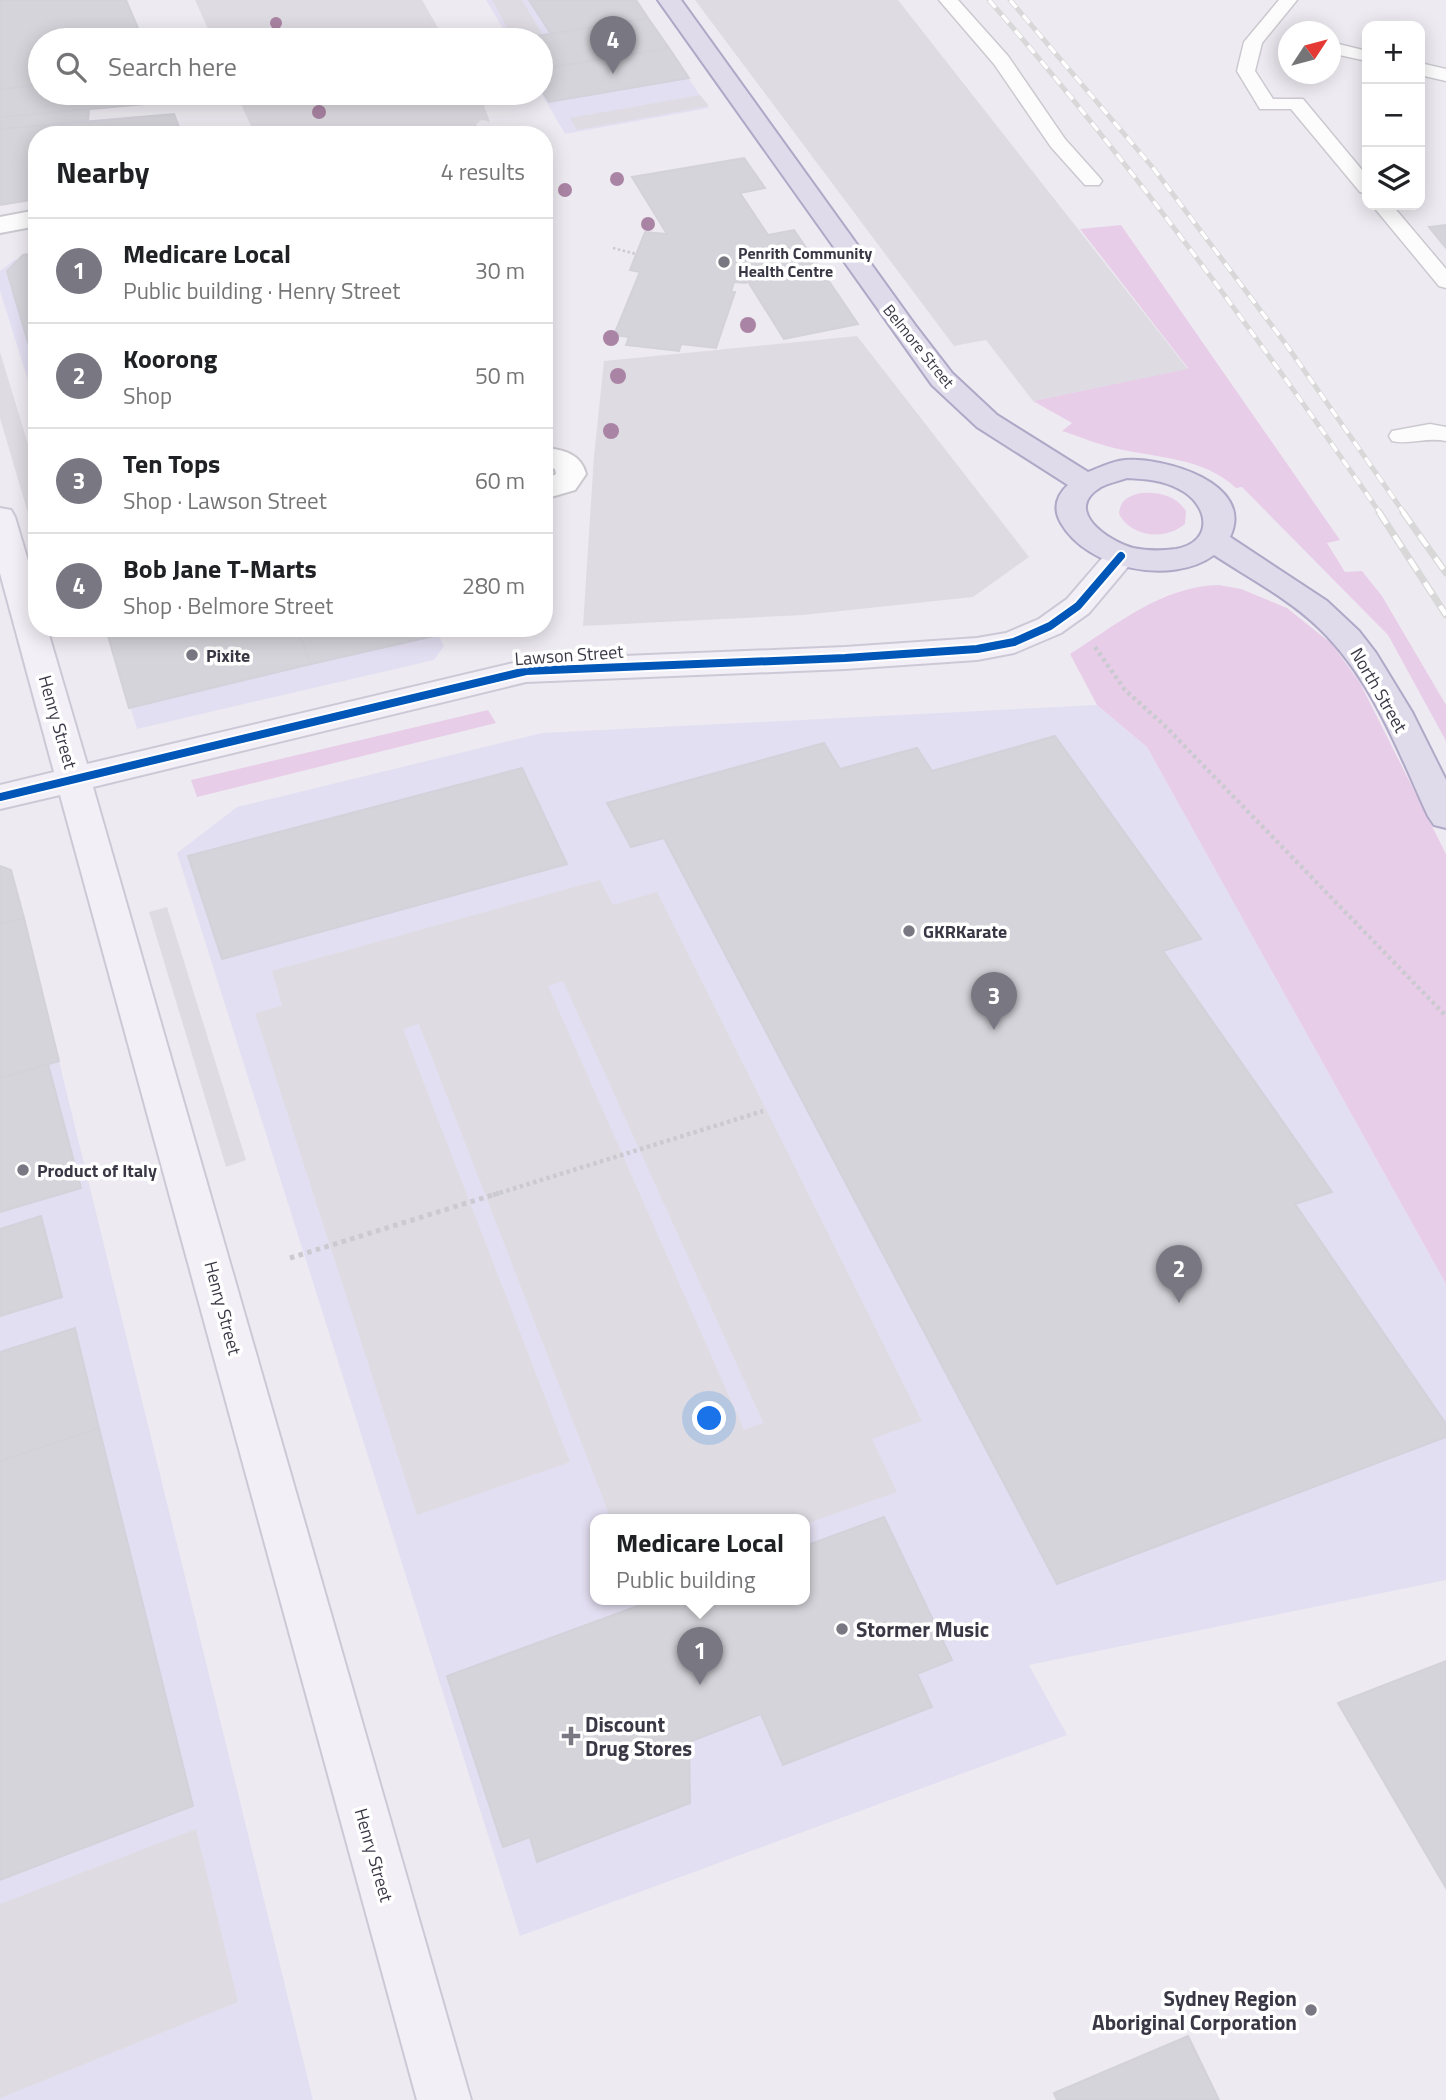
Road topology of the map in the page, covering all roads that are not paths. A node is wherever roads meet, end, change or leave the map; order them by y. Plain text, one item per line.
1 (669, 0) edge
2 (948, 0) edge
3 (1288, 0) edge
4 (1263, 30) junction
5 (1278, 34) edge
6 (1341, 50) edge
7 (1362, 55) edge
8 (1425, 70) edge
9 (1446, 75) edge
10 (1092, 181) dead end
11 (1362, 182) edge
12 (1385, 210) edge
13 (28, 220) edge
14 (0, 225) edge
15 (28, 239) edge
16 (0, 244) edge
17 (1446, 282) edge
18 (1446, 434) edge
19 (1400, 436) dead end
20 (553, 458) edge
21 (1085, 483) junction
22 (553, 487) edge
23 (0, 517) edge
24 (1213, 540) junction
25 (1121, 556) junction
26 (28, 616) edge
27 (34, 637) edge
28 (74, 779) junction
29 (0, 797) edge
30 (1446, 816) edge
31 (444, 2100) edge

1 - 21 highway, Belmore Street
2 - 10 lane
3 - 4 lane
4 - 5 lane
4 - 11 lane
6 - 7 lane
8 - 9 lane
12 - 17 lane
13 - 14 street
15 - 16 street
18 - 19 lane
20 - 22 street
21 - 24 highway
21 - 25 highway
23 - 26 main road, Henry Street
24 - 25 highway
24 - 30 highway, North Street
25 - 28 main road, Lawson Street
27 - 28 main road, Henry Street
28 - 29 main road, Lawson Street
28 - 31 main road, Henry Street

